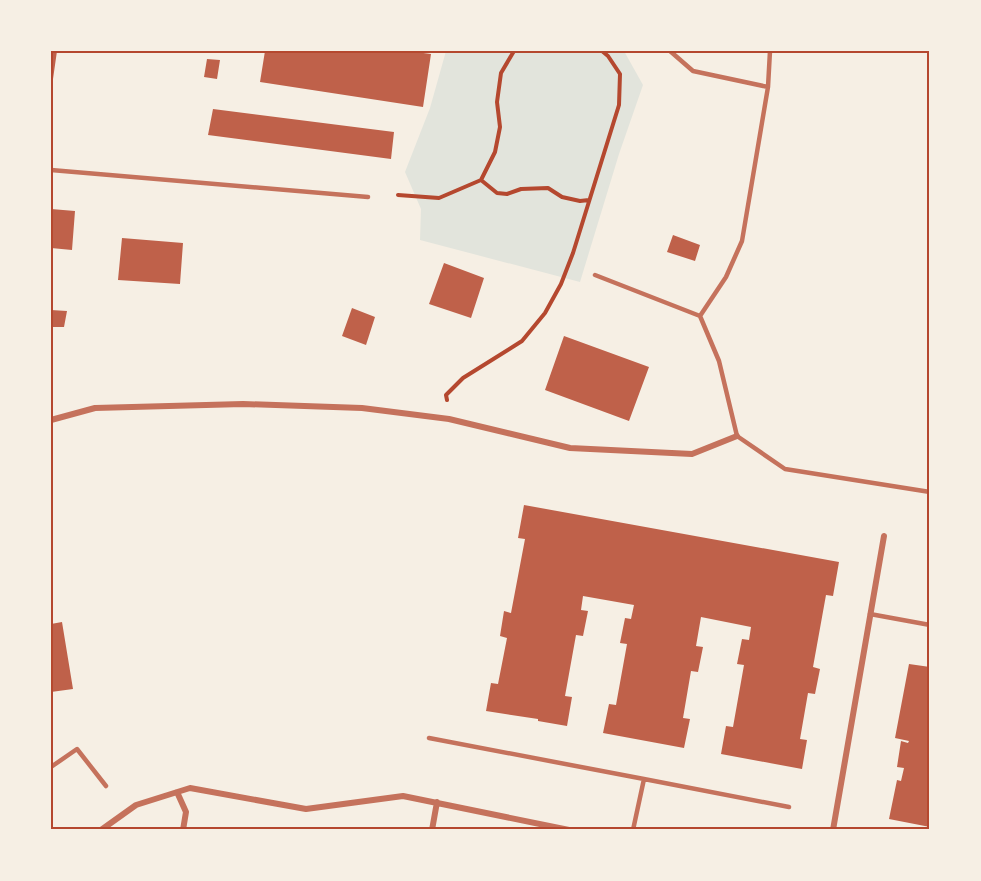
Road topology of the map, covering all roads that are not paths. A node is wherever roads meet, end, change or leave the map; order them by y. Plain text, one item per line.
1 (670, 51) edge
2 (770, 51) edge
3 (768, 87) junction
4 (51, 170) edge
5 (368, 197) dead end
6 (595, 275) dead end
7 (700, 316) junction
8 (51, 420) edge
9 (737, 436) junction
10 (930, 492) edge
11 (884, 536) dead end
12 (870, 614) junction
13 (930, 625) edge
14 (429, 738) dead end
15 (51, 767) edge
16 (644, 779) junction
17 (106, 786) dead end
18 (177, 792) junction
19 (437, 802) junction
20 (789, 807) dead end
21 (101, 830) edge
22 (183, 830) edge
23 (432, 830) edge
24 (569, 830) edge
25 (633, 830) edge
26 (833, 830) edge

1 - 3 lane
2 - 3 lane
3 - 7 lane
4 - 5 lane
6 - 7 lane
7 - 9 lane
8 - 9 street
9 - 10 lane
11 - 12 street
12 - 13 lane
12 - 26 street
14 - 16 lane
15 - 17 lane
16 - 20 lane
16 - 25 lane
18 - 19 street
18 - 21 street
18 - 22 street
19 - 23 street
19 - 24 street

